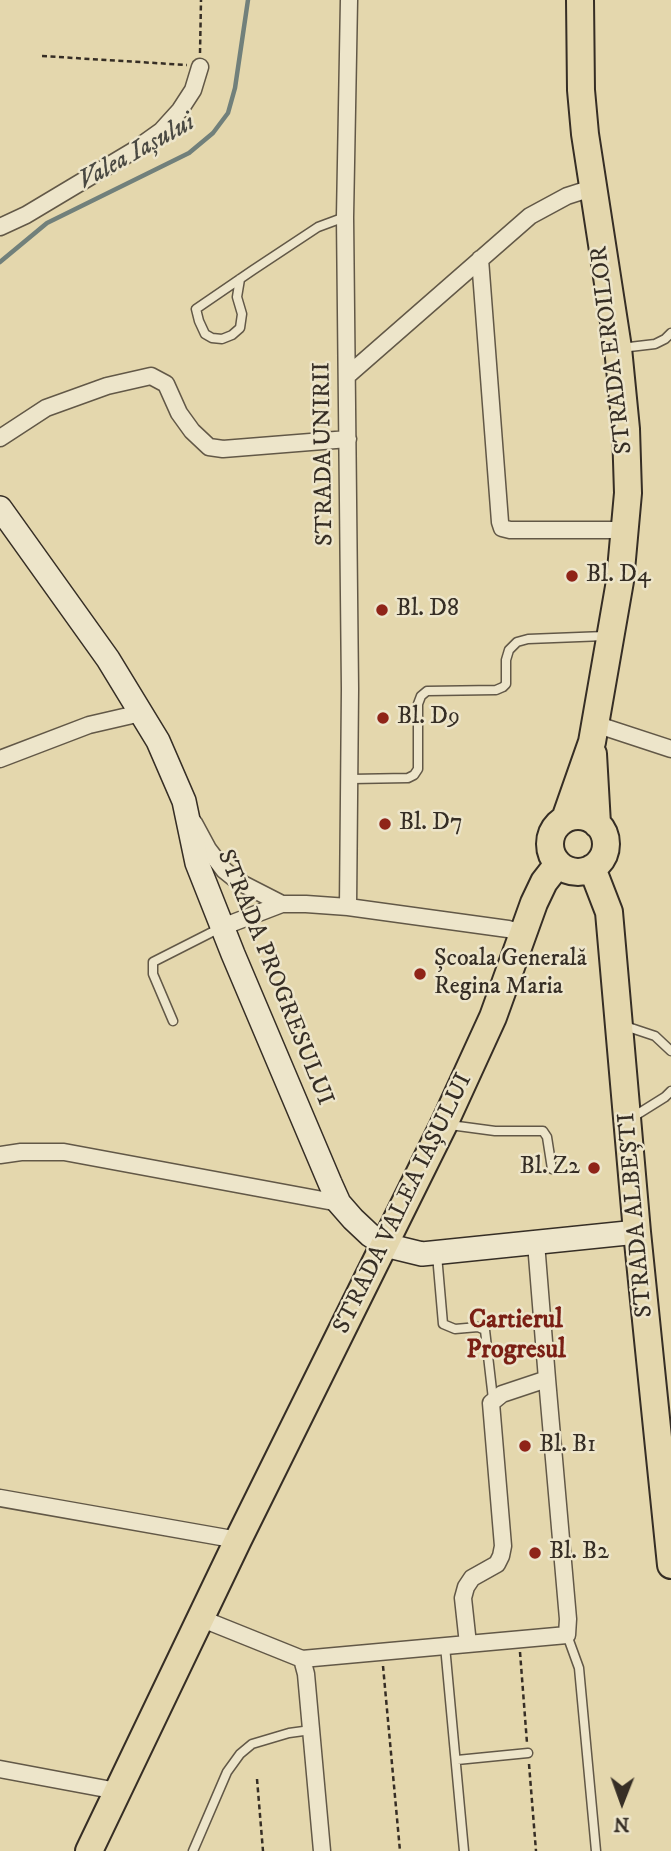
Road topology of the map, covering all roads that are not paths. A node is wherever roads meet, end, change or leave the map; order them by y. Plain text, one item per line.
1 (349, 0) edge
2 (580, 0) edge
3 (200, 67) road end
4 (592, 188) junction
5 (345, 217) junction
6 (0, 227) edge
7 (480, 259) junction
8 (240, 279) junction
9 (671, 333) edge
10 (618, 348) junction
11 (346, 376) junction
12 (0, 438) edge
13 (348, 439) junction
14 (0, 508) edge
15 (625, 530) junction
16 (610, 636) junction
17 (141, 713) junction
18 (593, 733) junction
19 (671, 749) edge
20 (0, 759) edge
21 (351, 779) junction
22 (184, 801) junction
23 (565, 819) junction
24 (597, 824) junction
25 (558, 864) junction
26 (592, 868) junction
27 (282, 904) junction
28 (348, 907) junction
29 (222, 927) junction
30 (523, 933) junction
31 (173, 1021) dead end
32 (619, 1024) junction
33 (671, 1051) edge
34 (671, 1090) edge
35 (628, 1121) junction
36 (444, 1124) junction
37 (0, 1155) edge
38 (552, 1169) dead end
39 (339, 1203) junction
40 (637, 1232) junction
41 (536, 1243) junction
42 (385, 1245) junction
43 (437, 1254) junction
44 (547, 1379) junction
45 (493, 1399) junction
46 (0, 1498) edge
47 (238, 1540) junction
48 (671, 1565) edge
49 (200, 1618) junction
50 (567, 1635) junction
51 (468, 1644) junction
52 (445, 1646) junction
53 (302, 1658) junction
54 (311, 1730) junction
55 (528, 1753) dead end
56 (457, 1760) junction
57 (0, 1769) edge
58 (117, 1791) junction
59 (89, 1851) edge
60 (193, 1851) edge
61 (322, 1851) edge
62 (464, 1851) edge
63 (596, 1851) edge

1 - 5 street, STRADA UNIRII
2 - 4 main road, STRADA EROILOR
3 - 6 street
4 - 7 street
4 - 10 main road, STRADA EROILOR
5 - 8 lane
5 - 11 street, STRADA UNIRII
7 - 11 street
7 - 15 street
8 - 8 lane
9 - 10 lane
10 - 15 main road, STRADA EROILOR
11 - 13 street, STRADA UNIRII
12 - 13 street
13 - 21 street, STRADA UNIRII
14 - 17 street, STRADA PROGRESULUI
15 - 16 main road, STRADA EROILOR
16 - 18 main road, STRADA EROILOR
16 - 21 lane
17 - 20 street
17 - 22 street, STRADA PROGRESULUI
18 - 19 street
18 - 23 main road, STRADA EROILOR
18 - 24 main road
21 - 28 street, STRADA UNIRII
22 - 27 street
22 - 29 street, STRADA PROGRESULUI
23 - 24 main road
23 - 25 main road
24 - 26 main road
25 - 26 main road
25 - 30 main road, STRADA VALEA IAȘULUI
26 - 32 main road, STRADA ALBEȘTI
27 - 28 street
27 - 29 street
28 - 30 street
29 - 31 lane
29 - 39 street, STRADA PROGRESULUI
30 - 36 main road, STRADA VALEA IAȘULUI
32 - 33 lane
32 - 35 main road, STRADA ALBEȘTI
34 - 35 lane
35 - 40 main road, STRADA ALBEȘTI
36 - 38 lane
36 - 42 main road, STRADA VALEA IAȘULUI
37 - 39 street
39 - 42 street, STRADA PROGRESULUI
40 - 41 street
40 - 48 main road, STRADA ALBEȘTI
41 - 43 street
41 - 44 street
42 - 43 street
42 - 47 main road, STRADA VALEA IAȘULUI
43 - 45 lane
44 - 45 street
44 - 50 street
45 - 51 street
46 - 47 street
47 - 49 main road, STRADA VALEA IAȘULUI
49 - 53 street
49 - 58 main road, STRADA VALEA IAȘULUI
50 - 51 street
50 - 63 lane
51 - 52 street
52 - 53 street
52 - 56 lane
53 - 54 street
54 - 60 lane
54 - 61 street
55 - 56 lane
56 - 62 lane
57 - 58 street
58 - 59 main road, STRADA VALEA IAȘULUI

